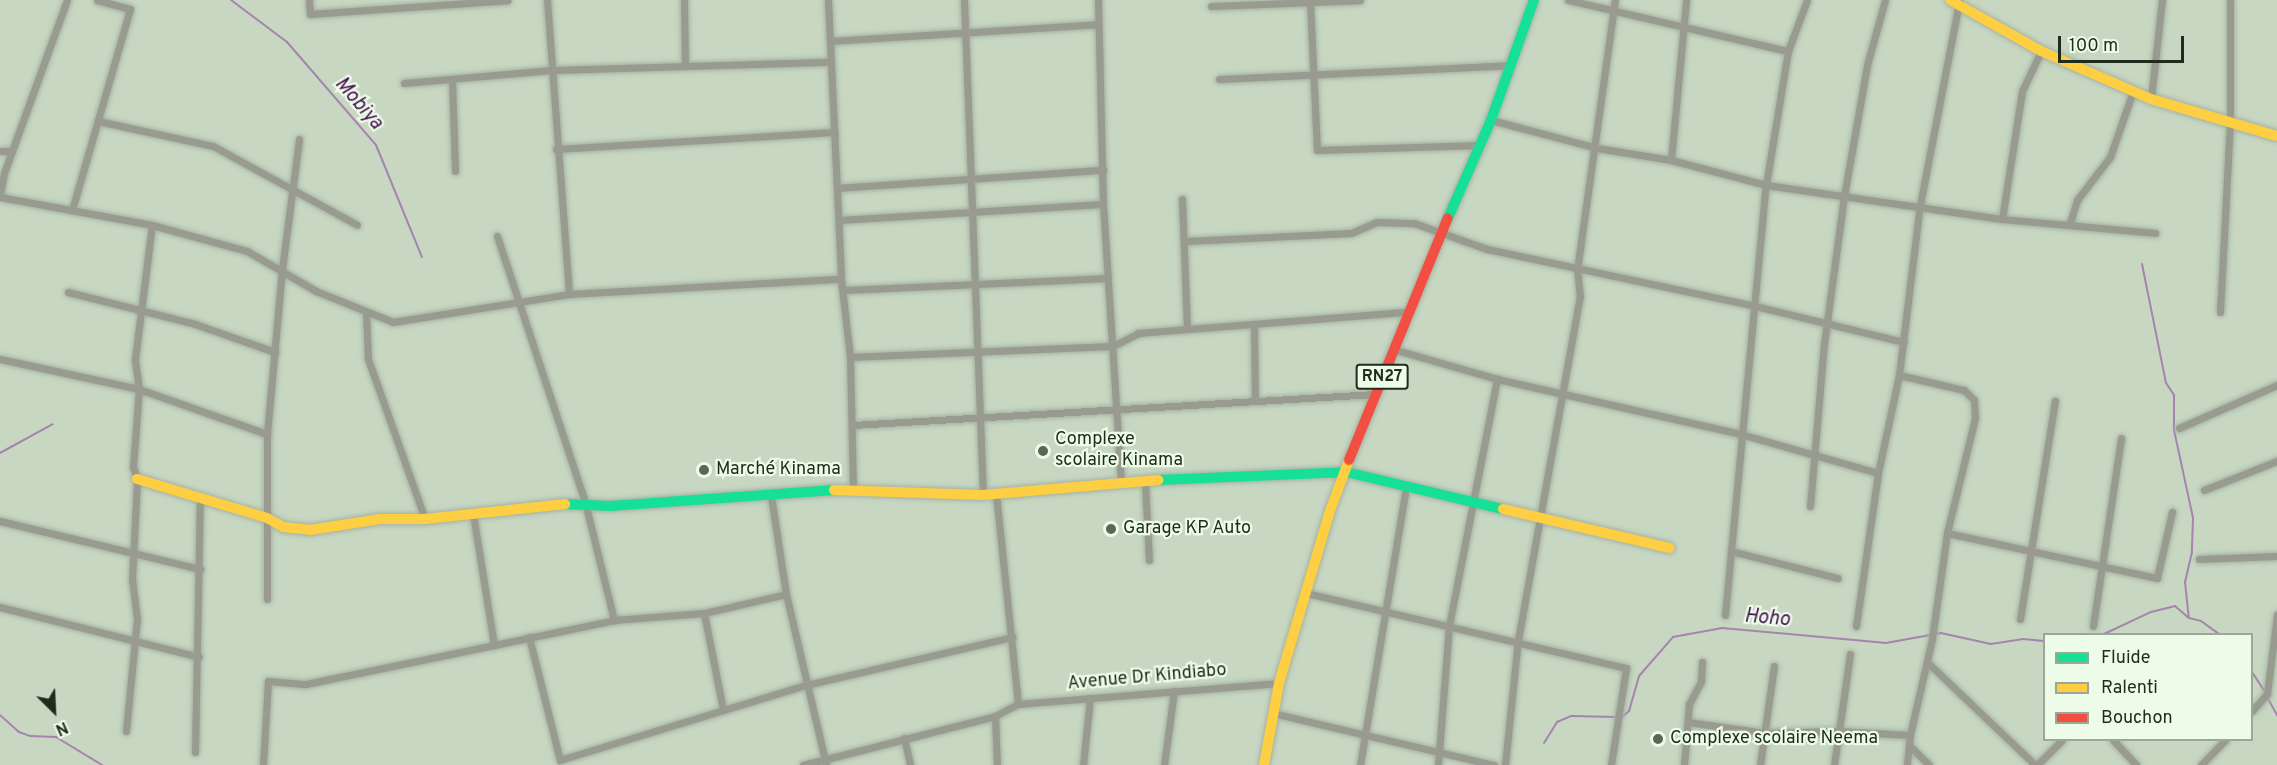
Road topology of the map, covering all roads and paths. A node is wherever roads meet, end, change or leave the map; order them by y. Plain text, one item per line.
1 (67, 0) edge
2 (98, 0) edge
3 (309, 0) edge
4 (508, 0) edge
5 (547, 0) edge
6 (684, 0) edge
7 (828, 0) edge
8 (964, 0) edge
9 (1098, 0) edge
10 (1360, 0) edge
11 (1534, 0) edge
12 (1568, 0) edge
13 (1615, 0) edge
14 (1686, 0) edge
15 (1807, 0) edge
16 (1886, 0) edge
17 (2162, 0) edge
18 (2230, 0) edge
19 (1956, 1) edge
20 (1310, 2) junction
21 (1211, 6) dead end
22 (1613, 11) junction
23 (1097, 24) junction
24 (1683, 27) junction
25 (966, 34) junction
26 (830, 41) junction
27 (1788, 51) junction
28 (2041, 51) junction
29 (831, 62) junction
30 (1511, 65) junction
31 (685, 66) junction
32 (554, 70) junction
33 (1313, 75) junction
34 (452, 79) junction
35 (1220, 79) dead end
36 (404, 83) dead end
37 (2133, 91) junction
38 (2151, 99) junction
39 (1491, 120) junction
40 (98, 121) junction
41 (2230, 121) junction
42 (834, 132) junction
43 (2277, 136) edge
44 (299, 139) dead end
45 (1480, 145) junction
46 (1597, 148) junction
47 (555, 149) junction
48 (0, 151) edge
49 (12, 151) junction
50 (1671, 160) junction
51 (1103, 170) junction
52 (455, 171) dead end
53 (972, 178) junction
54 (1766, 185) junction
55 (292, 188) junction
56 (837, 188) junction
57 (0, 195) edge
58 (1844, 196) junction
59 (1182, 198) dead end
60 (1103, 204) junction
61 (1920, 205) junction
62 (72, 210) junction
63 (973, 214) junction
64 (2002, 219) junction
65 (838, 220) junction
66 (2070, 223) junction
67 (152, 225) junction
68 (357, 225) dead end
69 (1443, 232) junction
70 (2155, 233) dead end
71 (497, 236) dead end
72 (1187, 241) junction
73 (282, 269) junction
74 (1577, 270) junction
75 (1108, 278) junction
76 (841, 279) junction
77 (975, 286) junction
78 (844, 290) junction
79 (68, 292) dead end
80 (569, 294) junction
81 (520, 302) junction
82 (1755, 306) junction
83 (141, 311) junction
84 (1407, 312) junction
85 (2220, 312) dead end
86 (366, 313) junction
87 (1254, 324) junction
88 (1828, 326) junction
89 (1187, 329) junction
90 (1904, 342) junction
91 (1113, 346) junction
92 (1394, 349) junction
93 (274, 352) junction
94 (978, 352) junction
95 (850, 357) junction
96 (0, 359) edge
97 (1899, 375) junction
98 (1497, 380) junction
99 (2277, 385) edge
100 (139, 389) junction
101 (1564, 392) junction
102 (1376, 394) junction
103 (2055, 400) dead end
104 (1255, 401) junction
105 (1117, 409) junction
106 (980, 417) junction
107 (852, 425) junction
108 (2179, 428) dead end
109 (267, 434) junction
110 (1742, 434) junction
111 (2121, 438) dead end
112 (1814, 458) junction
113 (2277, 461) edge
114 (1347, 472) junction
115 (1878, 474) junction
116 (137, 479) junction
117 (1121, 481) junction
118 (1145, 482) junction
119 (1406, 487) junction
120 (853, 489) junction
121 (2204, 490) dead end
122 (996, 494) junction
123 (983, 495) junction
124 (771, 496) junction
125 (200, 498) junction
126 (585, 502) junction
127 (1472, 503) junction
128 (1810, 506) dead end
129 (2172, 512) dead end
130 (473, 514) junction
131 (1540, 518) junction
132 (267, 519) junction
133 (424, 519) junction
134 (0, 521) edge
135 (1947, 533) junction
136 (1669, 548) dead end
137 (1731, 551) junction
138 (2031, 551) junction
139 (133, 555) junction
140 (2277, 556) edge
141 (1149, 560) dead end
142 (2199, 560) dead end
143 (2103, 567) junction
144 (200, 569) junction
145 (1838, 578) dead end
146 (1306, 593) junction
147 (786, 594) junction
148 (267, 599) dead end
149 (0, 607) edge
150 (1383, 608) junction
151 (704, 614) junction
152 (1725, 615) dead end
153 (2277, 615) edge
154 (2020, 619) dead end
155 (614, 620) junction
156 (1449, 626) junction
157 (2093, 626) dead end
158 (1856, 627) dead end
159 (529, 637) junction
160 (1013, 637) junction
161 (135, 638) junction
162 (1518, 640) junction
163 (494, 645) junction
164 (1850, 654) dead end
165 (199, 657) junction
166 (1702, 662) dead end
167 (1927, 662) junction
168 (1774, 666) dead end
169 (1279, 683) junction
170 (806, 685) junction
171 (1174, 691) junction
172 (1090, 698) junction
173 (1018, 704) junction
174 (723, 710) junction
175 (2253, 710) edge
176 (1271, 713) junction
177 (995, 716) junction
178 (1688, 722) junction
179 (126, 731) dead end
180 (1837, 731) junction
181 (1364, 733) junction
182 (1765, 733) junction
183 (1910, 735) junction
184 (904, 738) junction
185 (2061, 741) edge
186 (2114, 741) edge
187 (2224, 741) edge
188 (1909, 745) junction
189 (195, 752) dead end
190 (1439, 754) junction
191 (825, 762) edge
192 (263, 765) edge
193 (803, 765) edge
194 (910, 765) edge
195 (997, 765) edge
196 (1083, 765) edge
197 (1164, 765) edge
198 (1264, 765) edge
199 (1360, 765) edge
200 (1438, 765) edge
201 (1494, 765) edge
202 (1505, 765) edge
203 (1611, 765) edge
204 (1684, 765) edge
205 (1760, 765) edge
206 (1834, 765) edge
207 (1907, 765) edge
208 (1929, 765) edge
209 (2036, 765) edge
210 (2136, 765) edge
211 (2201, 765) edge

1 - 49 street
2 - 40 street
3 - 4 street
5 - 32 street
6 - 31 street
7 - 26 street
8 - 25 street
9 - 23 street
10 - 20 street
11 - 30 street, RN27
12 - 22 street
13 - 22 street
14 - 24 street
15 - 27 street
16 - 58 street
17 - 38 street
18 - 41 street
19 - 28 street
19 - 61 street
20 - 21 street
20 - 33 street
22 - 24 street
22 - 46 street
23 - 25 street
23 - 51 street
24 - 27 street
24 - 50 street
25 - 26 street
25 - 53 street
26 - 29 street
27 - 54 street
28 - 37 street
28 - 64 street
29 - 31 street
29 - 42 street
30 - 33 street
30 - 39 street, RN27
31 - 32 street
32 - 34 street
32 - 47 street
33 - 35 street
33 - 45 street
34 - 36 street
34 - 52 street
37 - 38 street
37 - 66 street
38 - 41 street
39 - 45 street, RN27
39 - 46 street
40 - 55 street
40 - 62 street
41 - 43 street
41 - 85 street
42 - 47 street
42 - 56 street
44 - 55 street
45 - 69 street, RN27
46 - 50 street
46 - 74 street
47 - 80 street
48 - 49 street
49 - 57 street
50 - 54 street
51 - 53 street
51 - 60 street
53 - 56 street
53 - 63 street
54 - 58 street
54 - 82 street
55 - 68 street
55 - 73 street
56 - 65 street
57 - 62 street
58 - 61 street
58 - 88 street
59 - 72 street
60 - 63 street
60 - 75 street
61 - 64 street
61 - 90 street
62 - 67 street
63 - 65 street
63 - 77 street
64 - 66 street
65 - 76 street
66 - 70 street
67 - 73 street
67 - 83 street
69 - 72 street
69 - 74 street
69 - 84 street, RN27
71 - 81 street
72 - 89 street
73 - 86 street
73 - 93 street
74 - 82 street
74 - 101 street
75 - 77 street
75 - 91 street
76 - 78 street
76 - 80 street
77 - 78 street
77 - 94 street
78 - 95 street
79 - 83 street
80 - 81 street
81 - 86 street
81 - 126 street
82 - 88 street
82 - 110 street
83 - 93 street
83 - 100 street
84 - 87 street
84 - 92 street, RN27
86 - 133 street
87 - 89 street
87 - 104 street
88 - 90 street
88 - 112 street
89 - 91 street
90 - 97 street
91 - 94 street
91 - 105 street
92 - 98 street
92 - 102 street, RN27
93 - 109 street
94 - 95 street
94 - 106 street
95 - 107 street
96 - 100 street
97 - 115 street
97 - 135 street
98 - 101 street
98 - 127 street
99 - 108 street
100 - 109 street
100 - 116 street
101 - 110 street
101 - 131 street
102 - 104 street
102 - 114 street, RN27
103 - 138 street
104 - 105 street
105 - 106 street
105 - 117 street
106 - 107 street
106 - 123 street
107 - 120 street
109 - 132 street
110 - 112 street
110 - 137 street
111 - 143 street
112 - 115 street
112 - 128 street
113 - 121 street
114 - 118 street
114 - 119 street
114 - 146 street, RN27
115 - 158 street
116 - 125 street
116 - 139 street
117 - 118 street
117 - 122 street
118 - 141 street
119 - 127 street
119 - 150 street
120 - 123 street
120 - 124 street
122 - 123 street
122 - 160 street
124 - 126 street
124 - 147 street
125 - 132 street
125 - 144 street
126 - 130 street
126 - 155 street
127 - 131 street
127 - 156 street
129 - 143 street
130 - 133 street
130 - 163 street
131 - 136 street
131 - 162 street
132 - 133 street
132 - 148 street
134 - 139 street
135 - 138 street
135 - 167 street
137 - 145 street
137 - 152 street
138 - 143 street
138 - 154 street
139 - 144 street
139 - 161 street
140 - 142 street
143 - 157 street
144 - 165 street
146 - 150 street
146 - 169 street, RN27
147 - 151 street
147 - 170 street
149 - 161 street
150 - 156 street
150 - 181 street
151 - 155 street
151 - 174 street
153 - 175 street
155 - 159 street
156 - 162 street
156 - 190 street
159 - 163 street
159 - 174 street
160 - 170 street
160 - 173 street
161 - 165 street
161 - 179 street
162 - 202 street
162 - 203 street
163 - 192 street
164 - 180 street
165 - 189 street
166 - 178 street
167 - 183 street
167 - 209 street
168 - 182 street
169 - 171 street, Avenue Dr Kindiabo
169 - 176 street, RN27
170 - 174 street
170 - 191 street
171 - 172 street, Avenue Dr Kindiabo
171 - 197 street
172 - 173 street, Avenue Dr Kindiabo
172 - 196 street
173 - 177 street
176 - 181 street
176 - 198 street, RN27
177 - 184 street
177 - 195 street
178 - 182 street
178 - 204 street
180 - 182 street
180 - 183 street
180 - 206 street
181 - 190 street
181 - 199 street
182 - 205 street
183 - 188 street
184 - 191 street
184 - 194 street
185 - 209 street
186 - 210 street
187 - 211 street
188 - 207 street
188 - 208 street
190 - 200 street
190 - 201 street
191 - 193 street

